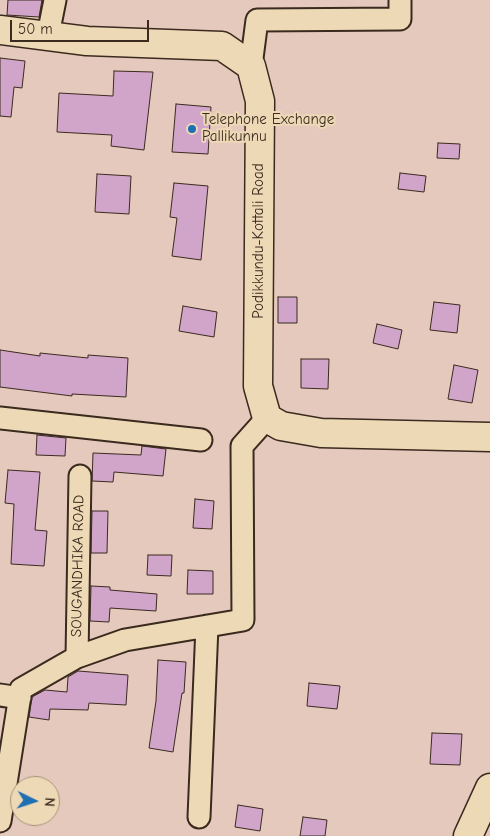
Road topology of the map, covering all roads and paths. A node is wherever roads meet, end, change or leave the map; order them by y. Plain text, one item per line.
1 (55, 0) edge
2 (400, 0) edge
3 (0, 30) edge
4 (48, 35) junction
5 (251, 66) junction
6 (0, 418) edge
7 (266, 418) junction
8 (490, 437) edge
9 (201, 440) dead end
10 (80, 476) dead end
11 (207, 626) junction
12 (77, 657) junction
13 (10, 697) edge
14 (490, 788) edge
15 (199, 817) dead end
16 (0, 820) edge
17 (468, 836) edge

1 - 4 street
2 - 5 street
3 - 4 main road
4 - 5 main road
5 - 7 main road, Podikkundu-Kottali Road
6 - 9 street
7 - 8 main road
7 - 11 street
10 - 12 street, SOUGANDHIKA ROAD
11 - 12 street
11 - 15 street
12 - 13 street
13 - 16 street
14 - 17 main road

